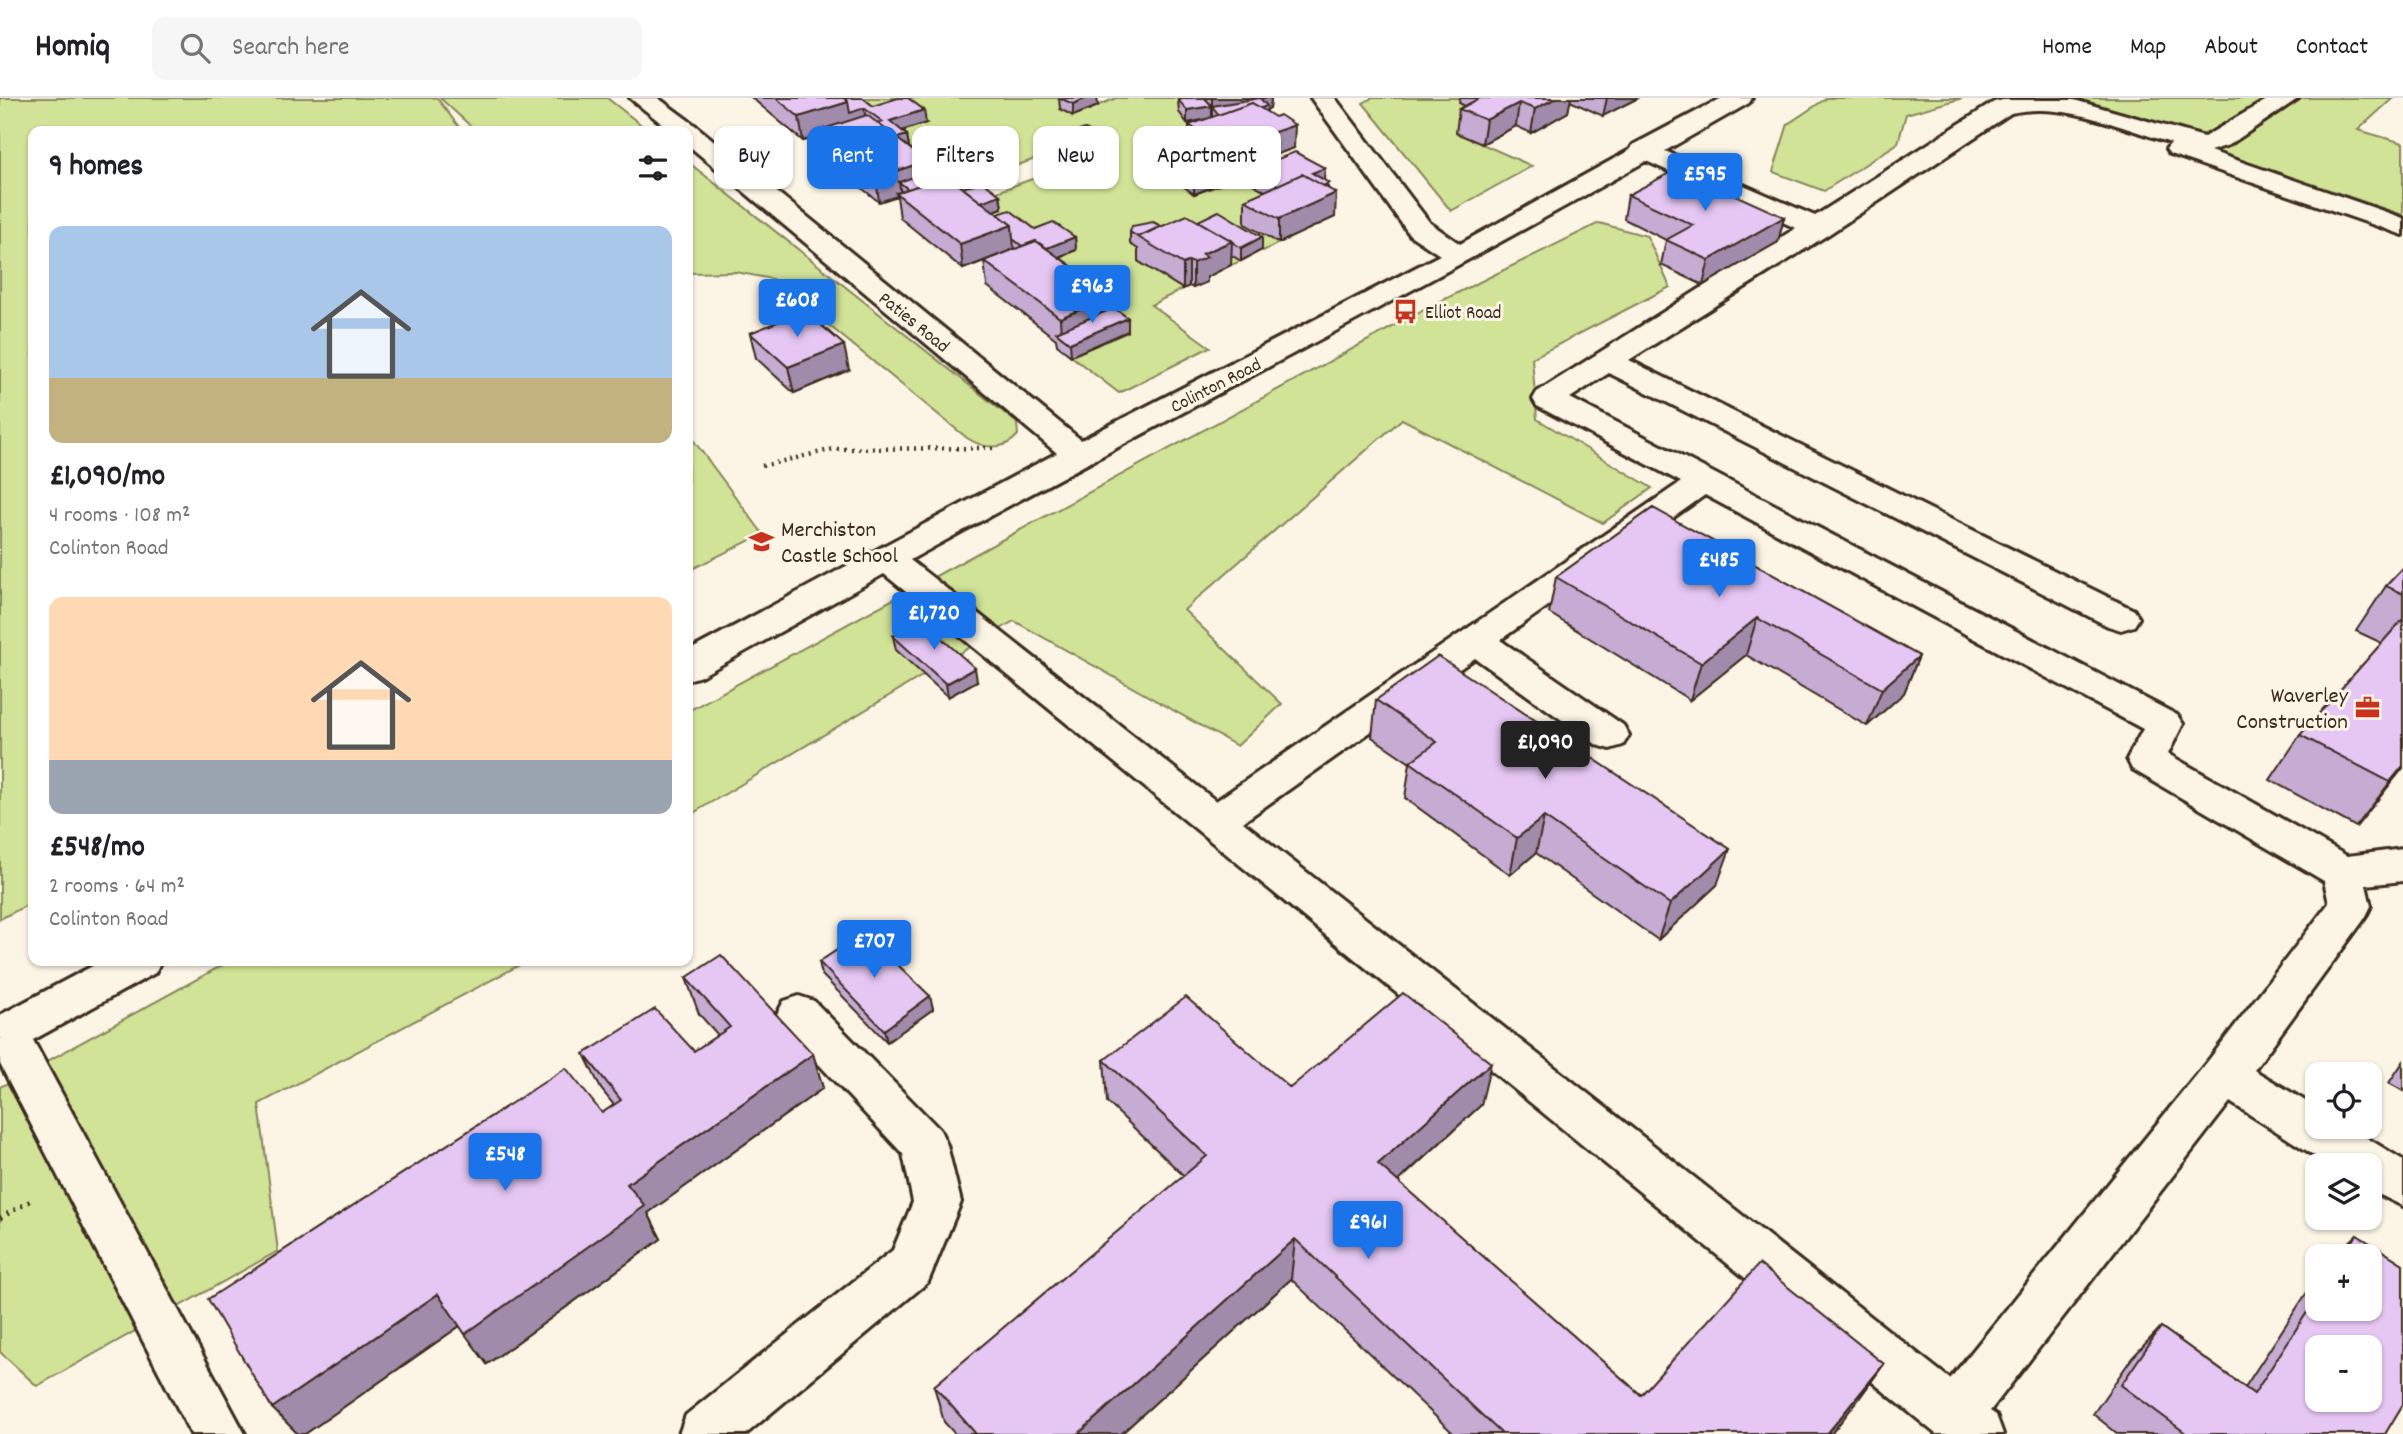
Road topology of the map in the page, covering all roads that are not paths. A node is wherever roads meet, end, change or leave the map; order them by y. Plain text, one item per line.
1 (642, 98) edge
2 (1323, 98) edge
3 (1740, 98) edge
4 (2287, 98) edge
5 (2074, 107) junction
6 (679, 126) edge
7 (693, 137) edge
8 (1642, 150) junction
9 (2403, 227) edge
10 (1819, 228) junction
11 (1459, 256) junction
12 (1608, 361) junction
13 (1078, 454) junction
14 (1704, 481) junction
15 (888, 560) junction
16 (2121, 618) dead end
17 (1475, 640) junction
18 (693, 664) edge
19 (1610, 735) dead end
20 (1214, 821) junction
21 (2403, 865) edge
22 (2342, 872) junction
23 (131, 966) edge
24 (799, 1014) dead end
25 (3, 1034) edge
26 (2224, 1075) junction
27 (2403, 1185) edge
28 (1966, 1425) edge
29 (219, 1434) edge
30 (705, 1434) edge

1 - 6 street, Paties Road
2 - 11 street
3 - 8 street, Colinton Road
4 - 5 street
5 - 9 street
5 - 10 street
7 - 13 street, Paties Road
8 - 10 street
8 - 11 street, Colinton Road
10 - 12 street
11 - 13 street, Colinton Road
12 - 14 street
12 - 16 street
13 - 15 street, Colinton Road
14 - 17 street
14 - 22 street
15 - 18 street, Colinton Road
15 - 20 street
17 - 19 street
17 - 20 street
20 - 28 street
21 - 22 street
22 - 26 street
23 - 25 street
24 - 30 street
25 - 29 street
26 - 27 street
26 - 28 street

